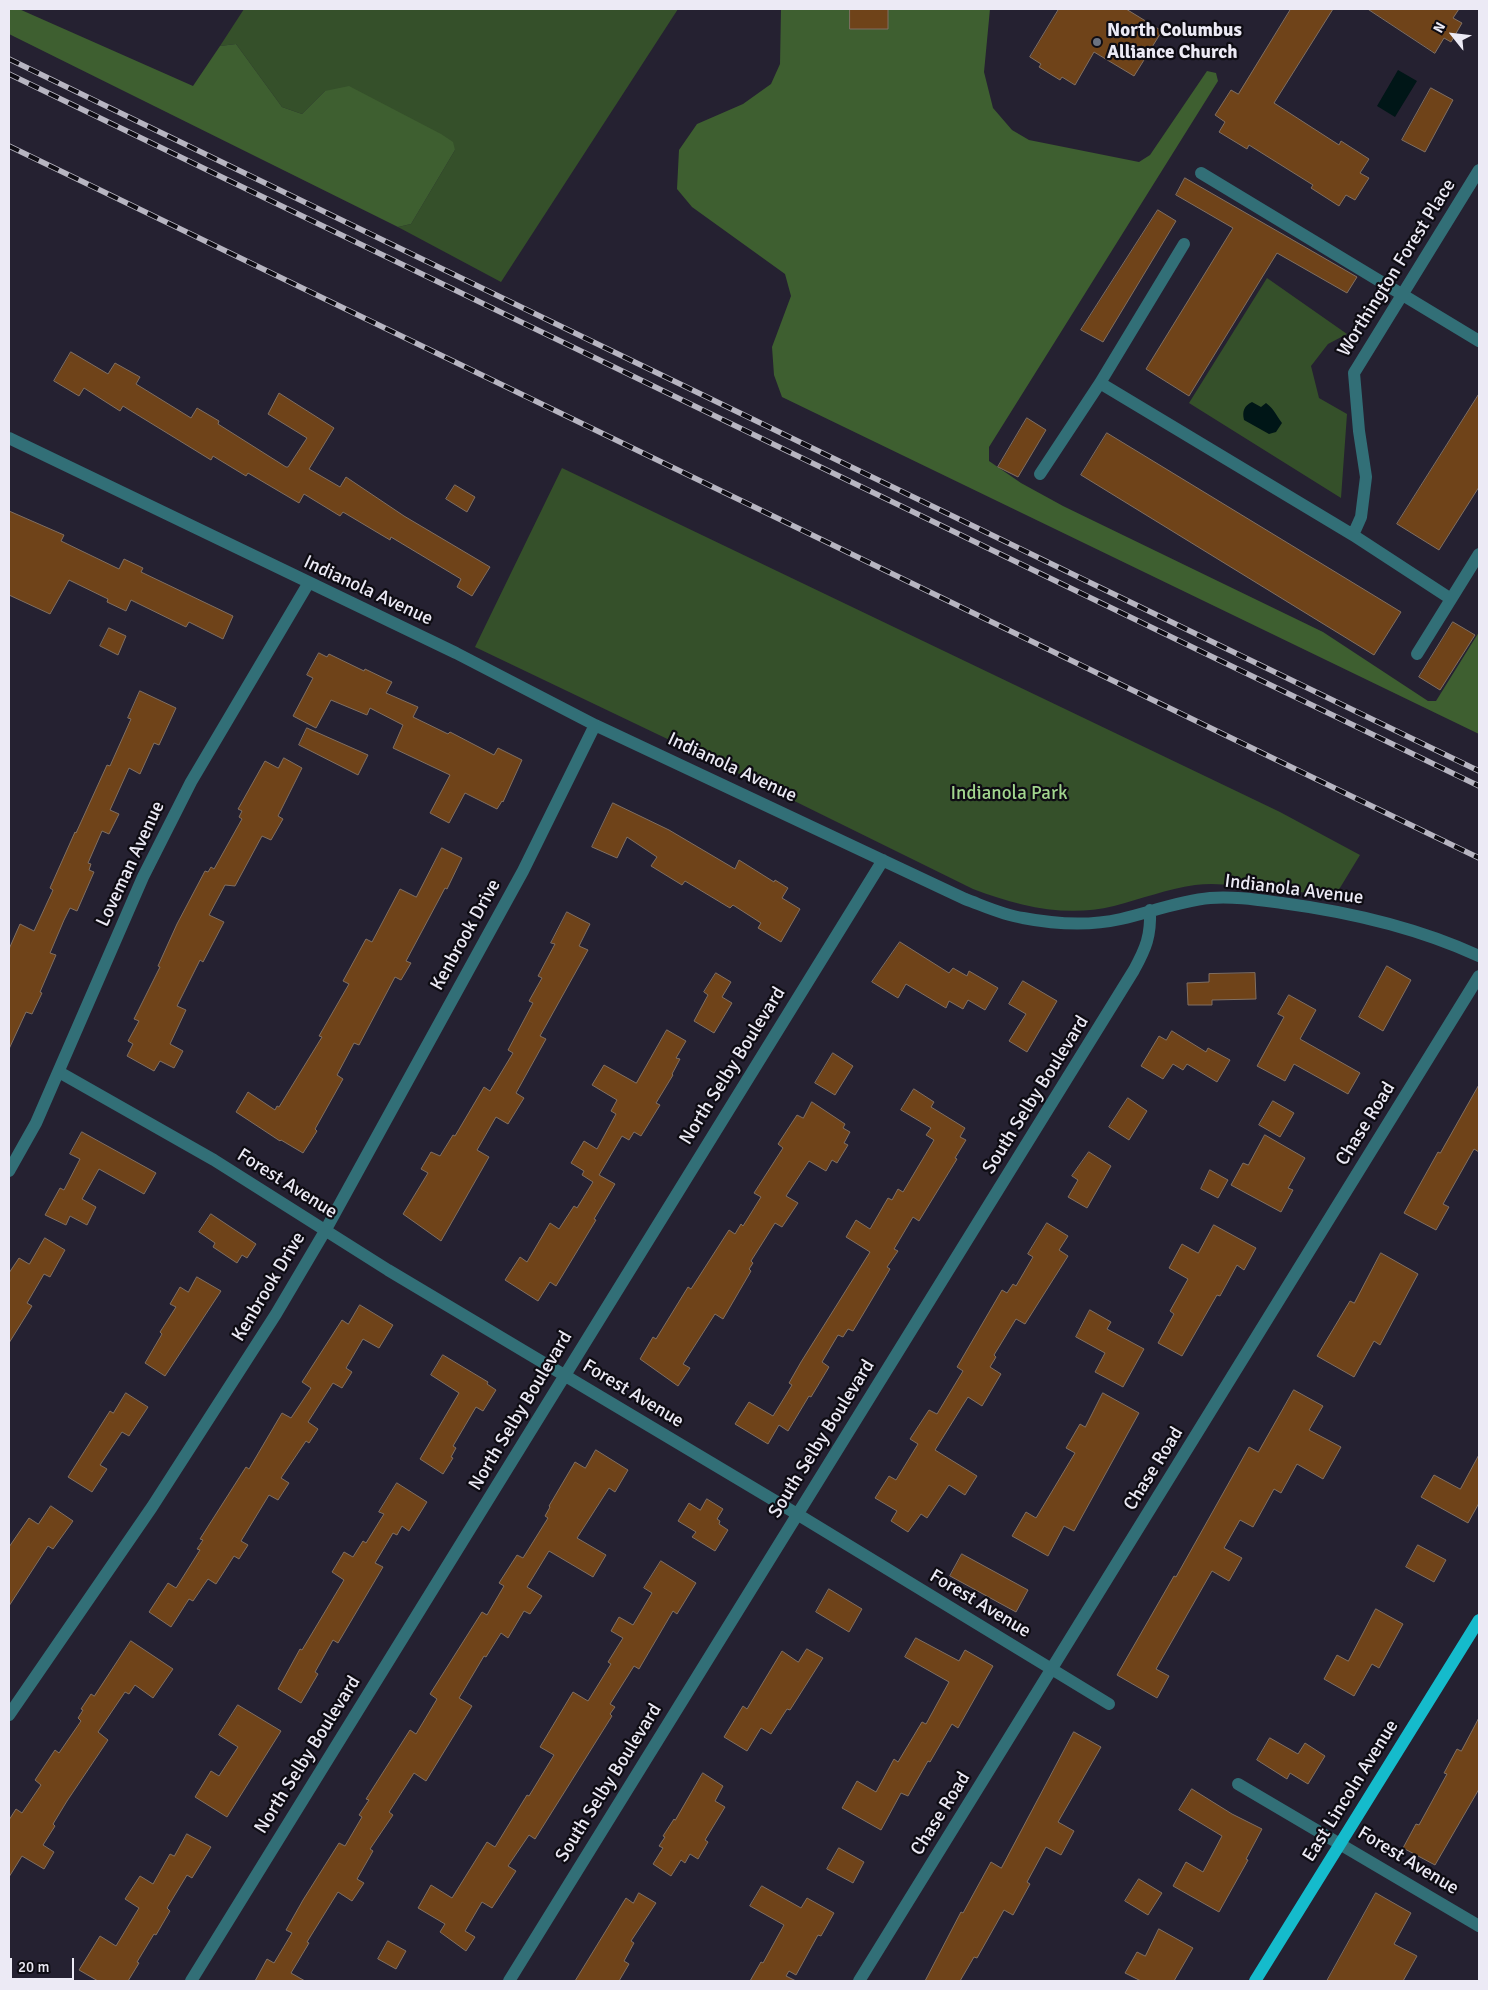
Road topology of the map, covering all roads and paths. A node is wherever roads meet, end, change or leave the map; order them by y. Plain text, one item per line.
1 (1479, 170) edge
2 (1201, 173) dead end
3 (1184, 244) dead end
4 (1402, 294) junction
5 (1479, 341) edge
6 (1100, 383) junction
7 (9, 438) edge
8 (1040, 474) dead end
9 (1353, 534) junction
10 (1479, 554) edge
11 (308, 584) junction
12 (1451, 599) junction
13 (1418, 654) dead end
14 (595, 724) junction
15 (882, 860) junction
16 (1150, 910) junction
17 (1479, 956) edge
18 (1479, 976) edge
19 (58, 1072) junction
20 (9, 1171) edge
21 (325, 1230) junction
22 (564, 1375) junction
23 (797, 1514) junction
24 (1479, 1620) edge
25 (1053, 1669) junction
26 (1109, 1704) dead end
27 (9, 1716) edge
28 (1238, 1784) dead end
29 (1341, 1843) junction
30 (1479, 1926) edge
31 (191, 1981) edge
32 (509, 1981) edge
33 (859, 1981) edge
34 (1255, 1981) edge

1 - 4 street, Worthington Forest Place
2 - 4 street
3 - 6 street
4 - 5 street
4 - 9 street, Worthington Forest Place
6 - 8 street
6 - 9 street
7 - 11 street, Indianola Avenue
9 - 12 street
10 - 12 street
11 - 14 street, Indianola Avenue
11 - 19 street, Loveman Avenue
12 - 13 street
14 - 15 street, Indianola Avenue
14 - 21 street, Kenbrook Drive
15 - 16 street, Indianola Avenue
15 - 22 street, North Selby Boulevard
16 - 17 street, Indianola Avenue
16 - 23 street, South Selby Boulevard
18 - 25 street, Chase Road
19 - 20 street, Loveman Avenue
19 - 21 street, Forest Avenue
21 - 22 street, Forest Avenue
21 - 27 street, Kenbrook Drive
22 - 23 street, Forest Avenue
22 - 31 street, North Selby Boulevard
23 - 25 street, Forest Avenue
23 - 32 street, South Selby Boulevard
24 - 29 main road, East Lincoln Avenue
25 - 26 street, Forest Avenue
25 - 33 street, Chase Road
28 - 29 street, Forest Avenue
29 - 30 street, Forest Avenue
29 - 34 main road, East Lincoln Avenue

